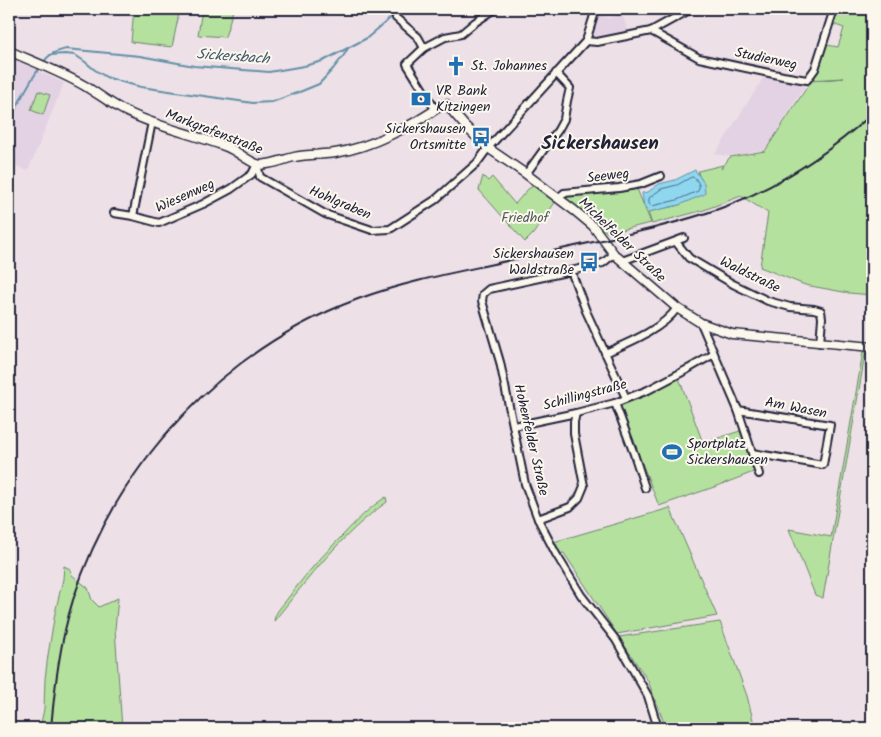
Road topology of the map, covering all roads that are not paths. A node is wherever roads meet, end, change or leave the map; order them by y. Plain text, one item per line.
1 (495, 9) edge
2 (596, 9) edge
3 (691, 9) edge
4 (834, 9) edge
5 (396, 18) dead end
6 (651, 31) junction
7 (586, 41) junction
8 (424, 48) junction
9 (9, 51) edge
10 (556, 73) junction
11 (446, 104) joint
12 (435, 109) junction
13 (152, 122) junction
14 (488, 148) junction
15 (257, 164) junction
16 (526, 174) junction
17 (662, 176) dead end
18 (558, 198) junction
19 (114, 213) dead end
20 (133, 216) junction
21 (684, 238) dead end
22 (676, 242) junction
23 (614, 254) junction
24 (622, 261) junction
25 (571, 271) junction
26 (677, 308) junction
27 (701, 323) junction
28 (820, 343) junction
29 (869, 347) edge
30 (605, 353) junction
31 (714, 354) junction
32 (626, 398) junction
33 (615, 403) junction
34 (738, 410) junction
35 (576, 413) junction
36 (514, 426) junction
37 (752, 453) junction
38 (759, 474) dead end
39 (645, 488) dead end
40 (538, 519) junction
41 (658, 728) edge

1 - 8 street
2 - 7 street
3 - 6 street
4 - 6 street, Studierweg
5 - 8 street
6 - 7 street
7 - 10 street, Hohlgraben
8 - 12 street
9 - 13 street, Markgrafenstraße
10 - 14 street, Hohlgraben
10 - 16 street
11 - 12 street, Markgrafenstraße
11 - 14 street, Michelfelder Straße
12 - 15 street, Markgrafenstraße
13 - 15 street, Markgrafenstraße
13 - 20 street
14 - 15 street, Hohlgraben
14 - 16 street, Michelfelder Straße
15 - 20 street, Wiesenweg
16 - 18 street, Michelfelder Straße
17 - 18 street, Seeweg
18 - 23 street, Michelfelder Straße
19 - 20 street, Wiesenweg
21 - 22 street
22 - 24 street
22 - 28 street, Waldstraße
23 - 24 street, Michelfelder Straße
23 - 25 street, Hohenfelder Straße
24 - 26 street, Michelfelder Straße
25 - 30 street
25 - 36 street, Hohenfelder Straße
26 - 27 street, Michelfelder Straße
26 - 30 street
27 - 28 street, Michelfelder Straße
27 - 31 street
28 - 29 street, Michelfelder Straße
30 - 32 street
31 - 32 street, Schillingstraße
31 - 34 street
32 - 33 street, Schillingstraße
33 - 35 street, Schillingstraße
33 - 39 street
34 - 37 street
34 - 37 street, Am Wasen
35 - 36 street, Schillingstraße
35 - 40 street
36 - 40 street, Hohenfelder Straße
37 - 38 street
40 - 41 street, Hohenfelder Straße

